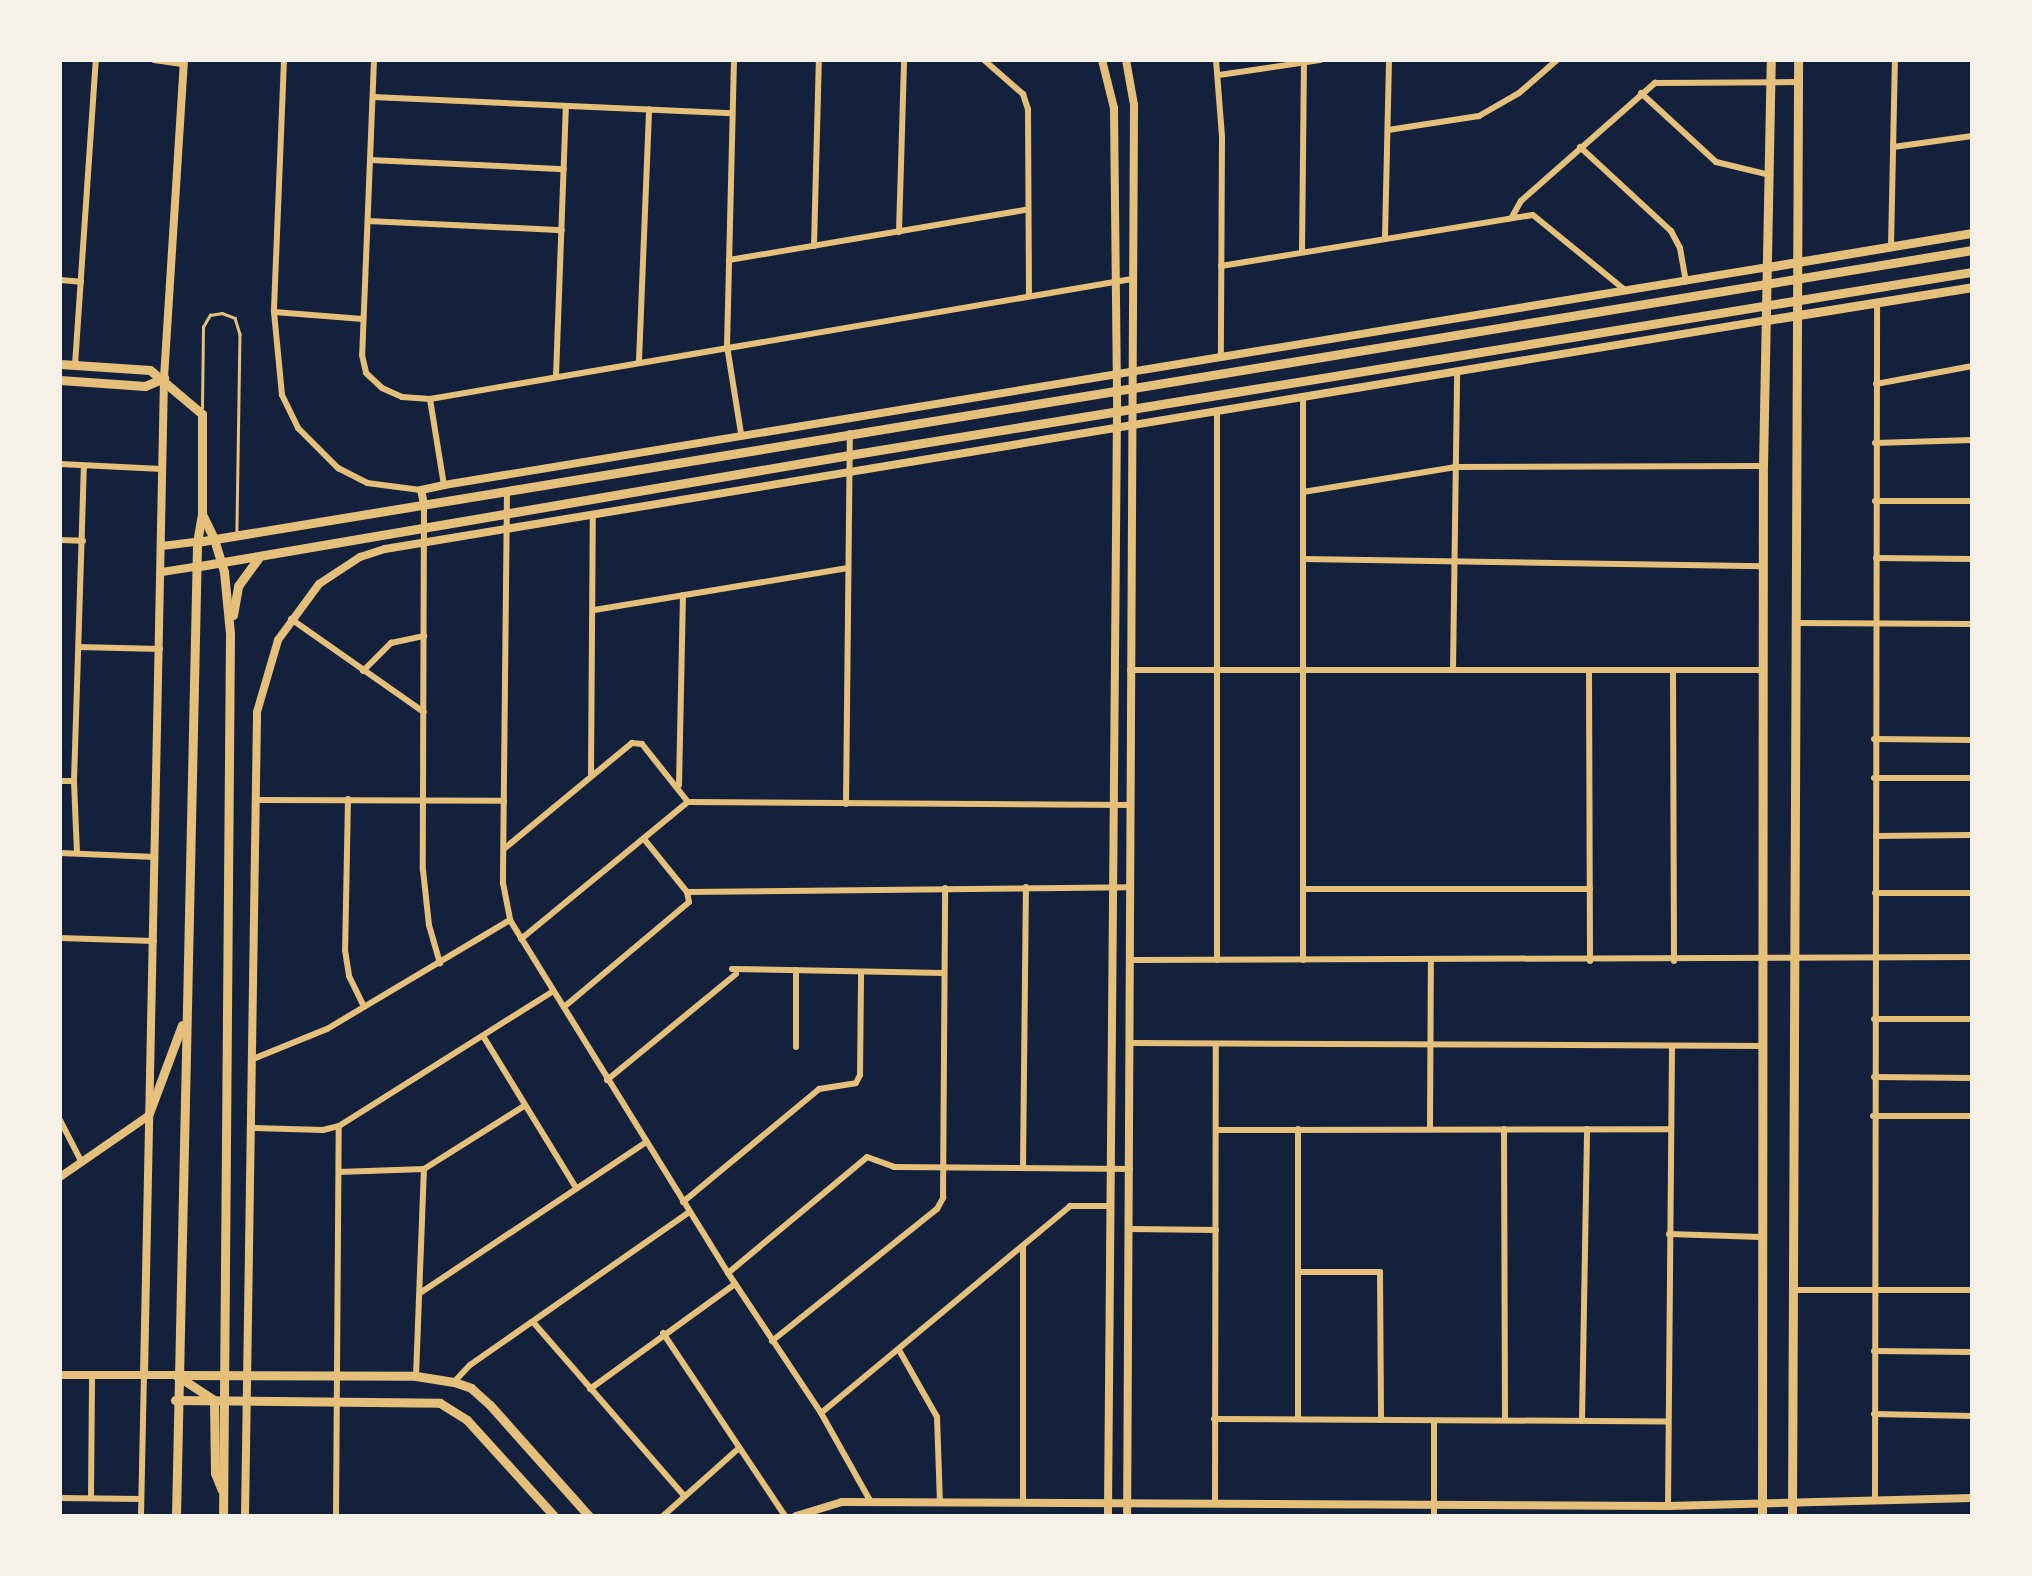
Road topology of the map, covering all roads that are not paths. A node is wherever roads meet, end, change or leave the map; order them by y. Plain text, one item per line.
1 (96, 60) edge
2 (154, 60) edge
3 (284, 60) edge
4 (374, 60) edge
5 (734, 60) edge
6 (818, 60) edge
7 (904, 60) edge
8 (984, 60) edge
9 (1102, 60) edge
10 (1126, 60) edge
11 (1216, 60) edge
12 (1320, 60) edge
13 (1388, 60) edge
14 (1557, 60) edge
15 (1772, 60) edge
16 (1798, 60) edge
17 (1895, 60) edge
18 (184, 62) edge
19 (1304, 62) junction
20 (1219, 75) junction
21 (1771, 82) junction
22 (1797, 82) junction
23 (1641, 94) junction
24 (373, 97) junction
25 (566, 106) junction
26 (650, 109) junction
27 (732, 113) junction
28 (1388, 130) junction
29 (1972, 136) edge
30 (1893, 146) junction
31 (1580, 147) junction
32 (370, 160) junction
33 (564, 169) junction
34 (1770, 175) junction
35 (1026, 210) junction
36 (1512, 217) junction
37 (368, 221) junction
38 (562, 230) junction
39 (899, 232) junction
40 (1972, 233) edge
41 (1385, 237) junction
42 (814, 246) junction
43 (1891, 247) junction
44 (1972, 250) edge
45 (1302, 251) junction
46 (729, 260) junction
47 (1794, 263) junction
48 (1221, 266) junction
49 (1768, 268) junction
50 (1972, 272) edge
51 (1132, 279) junction
52 (60, 280) edge
53 (1686, 280) junction
54 (1794, 280) junction
55 (81, 282) junction
56 (1114, 282) junction
57 (1768, 284) junction
58 (1972, 286) edge
59 (1626, 290) junction
60 (1029, 296) junction
61 (1794, 302) junction
62 (1876, 303) junction
63 (1768, 306) junction
64 (274, 312) junction
65 (1794, 315) junction
66 (363, 319) junction
67 (1768, 320) junction
68 (727, 346) junction
69 (1221, 356) junction
70 (639, 361) junction
71 (60, 364) edge
72 (75, 366) junction
73 (1972, 366) edge
74 (1456, 372) junction
75 (1132, 373) junction
76 (556, 376) junction
77 (1116, 376) junction
78 (164, 378) junction
79 (60, 380) edge
80 (1876, 384) junction
81 (1132, 387) junction
82 (1116, 390) junction
83 (1303, 396) junction
84 (430, 399) junction
85 (1132, 410) junction
86 (1217, 412) junction
87 (1117, 413) junction
88 (202, 414) junction
89 (1132, 426) junction
90 (1117, 429) junction
91 (850, 432) junction
92 (740, 433) junction
93 (1972, 440) edge
94 (1875, 443) junction
95 (849, 454) junction
96 (60, 464) edge
97 (84, 466) junction
98 (1763, 466) junction
99 (1456, 468) junction
100 (162, 469) junction
101 (849, 472) junction
102 (444, 485) junction
103 (422, 490) junction
104 (507, 491) junction
105 (1304, 492) junction
106 (1876, 501) junction
107 (1972, 502) edge
108 (424, 504) junction
109 (507, 512) junction
110 (202, 514) junction
111 (593, 516) junction
112 (424, 526) junction
113 (507, 532) junction
114 (237, 535) junction
115 (214, 539) junction
116 (60, 540) edge
117 (83, 541) junction
118 (197, 542) junction
119 (424, 543) junction
120 (162, 546) junction
121 (264, 554) junction
122 (1304, 558) junction
123 (1454, 558) junction
124 (1876, 558) junction
125 (1972, 560) edge
126 (222, 562) junction
127 (1764, 566) junction
128 (194, 567) junction
129 (847, 568) junction
130 (162, 572) junction
131 (683, 595) junction
132 (594, 610) junction
133 (290, 618) junction
134 (1796, 622) junction
135 (1874, 623) junction
136 (1972, 624) edge
137 (230, 632) junction
138 (424, 636) junction
139 (79, 647) junction
140 (160, 650) junction
141 (363, 670) junction
142 (1130, 670) junction
143 (1217, 670) junction
144 (1304, 670) junction
145 (1453, 670) junction
146 (1590, 670) junction
147 (1673, 670) junction
148 (1764, 670) junction
149 (424, 712) junction
150 (1874, 738) junction
151 (1972, 740) edge
152 (591, 774) junction
153 (1874, 778) junction
154 (1972, 778) edge
155 (60, 781) edge
156 (74, 781) junction
157 (678, 786) junction
158 (348, 799) junction
159 (256, 800) junction
160 (504, 800) junction
161 (424, 801) junction
162 (688, 802) junction
163 (846, 804) junction
164 (1112, 805) junction
165 (1130, 805) junction
166 (1972, 835) edge
167 (1876, 836) junction
168 (644, 838) junction
169 (504, 848) junction
170 (60, 853) edge
171 (77, 853) junction
172 (156, 856) junction
173 (1026, 887) junction
174 (1132, 887) junction
175 (945, 888) junction
176 (1114, 888) junction
177 (1304, 889) junction
178 (1590, 890) junction
179 (687, 892) junction
180 (1875, 893) junction
181 (1972, 893) edge
182 (510, 920) junction
183 (60, 938) edge
184 (521, 939) junction
185 (154, 942) junction
186 (1794, 957) junction
187 (1875, 957) junction
188 (1972, 957) edge
189 (1132, 960) junction
190 (1217, 960) junction
191 (1303, 960) junction
192 (1430, 960) junction
193 (1590, 961) junction
194 (1674, 961) junction
195 (1764, 961) junction
196 (440, 963) junction
197 (796, 970) junction
198 (861, 972) junction
199 (944, 972) junction
200 (553, 992) junction
201 (364, 1007) junction
202 (564, 1007) junction
203 (187, 1008) junction
204 (1874, 1019) junction
205 (1972, 1019) edge
206 (483, 1036) junction
207 (1132, 1043) junction
208 (1216, 1044) junction
209 (1431, 1044) junction
210 (1672, 1046) junction
211 (1764, 1046) junction
212 (796, 1047) dead end
213 (253, 1059) junction
214 (1874, 1077) junction
215 (1972, 1078) edge
216 (607, 1080) junction
217 (524, 1106) junction
218 (148, 1116) junction
219 (1873, 1116) junction
220 (1972, 1116) edge
221 (60, 1120) edge
222 (339, 1126) junction
223 (250, 1128) junction
224 (1430, 1129) junction
225 (1504, 1129) junction
226 (1587, 1129) junction
227 (1670, 1129) junction
228 (1216, 1130) junction
229 (1298, 1130) junction
230 (646, 1142) junction
231 (83, 1164) junction
232 (424, 1168) junction
233 (943, 1168) junction
234 (1023, 1168) junction
235 (1130, 1168) junction
236 (1112, 1169) junction
237 (339, 1172) junction
238 (60, 1177) edge
239 (576, 1188) junction
240 (683, 1202) junction
241 (1112, 1206) junction
242 (689, 1212) junction
243 (1130, 1229) junction
244 (1216, 1230) junction
245 (1669, 1234) junction
246 (1761, 1237) junction
247 (1023, 1245) junction
248 (1298, 1272) junction
249 (728, 1273) junction
250 (735, 1284) junction
251 (1791, 1290) junction
252 (1874, 1290) junction
253 (1972, 1290) edge
254 (420, 1292) junction
255 (533, 1322) junction
256 (663, 1332) junction
257 (772, 1340) junction
258 (899, 1350) junction
259 (1874, 1351) junction
260 (1972, 1352) edge
261 (60, 1375) edge
262 (92, 1375) junction
263 (144, 1375) junction
264 (176, 1375) junction
265 (228, 1375) junction
266 (245, 1375) junction
267 (416, 1376) junction
268 (338, 1377) junction
269 (454, 1382) junction
270 (590, 1388) junction
271 (176, 1400) junction
272 (214, 1400) junction
273 (227, 1400) junction
274 (245, 1400) junction
275 (338, 1401) junction
276 (821, 1413) junction
277 (1874, 1414) junction
278 (1972, 1416) edge
279 (1214, 1419) junction
280 (1298, 1419) junction
281 (1381, 1420) junction
282 (1505, 1420) junction
283 (1434, 1421) junction
284 (1582, 1421) junction
285 (1668, 1421) junction
286 (739, 1448) junction
287 (224, 1493) junction
288 (684, 1496) junction
289 (60, 1498) edge
290 (91, 1498) junction
291 (141, 1498) junction
292 (1874, 1498) junction
293 (1972, 1498) edge
294 (871, 1502) junction
295 (940, 1502) junction
296 (1023, 1502) junction
297 (1108, 1502) junction
298 (1792, 1502) junction
299 (1127, 1503) junction
300 (1215, 1504) junction
301 (1434, 1505) junction
302 (1668, 1506) junction
303 (1762, 1510) edge
304 (140, 1516) edge
305 (176, 1516) edge
306 (223, 1516) edge
307 (245, 1516) edge
308 (336, 1516) edge
309 (554, 1516) edge
310 (589, 1516) edge
311 (663, 1516) edge
312 (785, 1516) edge
313 (796, 1516) edge
314 (1108, 1516) edge
315 (1127, 1516) edge
316 (1434, 1516) edge
317 (1792, 1516) edge

1 - 55 street
2 - 18 street
3 - 64 street
4 - 24 street
5 - 27 street
6 - 42 street
7 - 39 street
8 - 35 street
9 - 56 street
10 - 51 street
11 - 20 street
12 - 19 street
13 - 28 street
14 - 28 street
15 - 21 main road
16 - 22 main road
17 - 30 street
18 - 78 street
19 - 20 street
19 - 45 street
20 - 48 street
21 - 22 street
21 - 23 street
21 - 34 main road
22 - 47 main road
23 - 31 street
23 - 34 street
24 - 25 street
24 - 32 street
25 - 26 street
25 - 33 street
26 - 27 street
26 - 70 street
27 - 46 street
28 - 41 street
29 - 30 street
30 - 43 street
31 - 36 street
31 - 53 street
32 - 33 street
32 - 37 street
33 - 38 street
34 - 49 main road
35 - 39 street
35 - 60 street
36 - 41 street
36 - 59 street
37 - 38 street
37 - 66 street
38 - 76 street
39 - 42 street
40 - 43 main road
41 - 45 street
42 - 46 street
43 - 47 main road
44 - 54 main road
45 - 48 street
46 - 68 street
47 - 49 main road
47 - 54 main road
48 - 69 street
49 - 53 street
49 - 57 main road
50 - 61 main road
51 - 56 street
51 - 75 street
52 - 55 street
53 - 59 street
54 - 57 main road
54 - 61 main road
55 - 72 street
56 - 60 street
56 - 77 street
57 - 63 main road
57 - 81 main road
58 - 62 main road
59 - 69 street
60 - 68 street
61 - 63 main road
61 - 65 main road
62 - 65 main road
62 - 80 street
63 - 67 main road
63 - 85 main road
64 - 66 street
64 - 103 street
65 - 67 main road
65 - 134 main road
66 - 84 street
67 - 74 street
67 - 98 main road
68 - 70 street
68 - 92 street
69 - 75 street
70 - 76 street
71 - 72 main road
72 - 78 main road
73 - 80 street
74 - 83 street
74 - 99 street
75 - 77 street
75 - 81 street
76 - 84 street
77 - 82 street
77 - 92 street
78 - 79 main road
78 - 88 main road
78 - 100 street
80 - 94 street
81 - 82 main road
81 - 85 street
82 - 87 street
82 - 91 main road
83 - 86 street
83 - 105 street
84 - 102 street
85 - 87 main road
85 - 89 street
86 - 89 street
86 - 143 street
87 - 90 street
87 - 95 main road
88 - 110 main road
88 - 114 lane
89 - 90 street
89 - 142 street
90 - 101 street
90 - 164 street
91 - 95 street
91 - 104 main road
92 - 102 street
93 - 94 street
94 - 106 street
95 - 101 street
95 - 109 main road
96 - 97 street
97 - 100 street
97 - 117 street
98 - 99 street
98 - 127 main road
99 - 105 street
99 - 123 street
100 - 120 street
101 - 111 street
101 - 129 street
102 - 103 street
103 - 108 street
104 - 108 main road
104 - 109 street
105 - 122 street
106 - 107 street
106 - 124 street
108 - 112 street
108 - 114 main road
109 - 112 main road
109 - 113 street
110 - 115 main road
110 - 118 main road
111 - 113 street
111 - 132 street
112 - 119 street
112 - 121 main road
113 - 119 street
113 - 160 street
114 - 115 main road
115 - 118 main road
115 - 126 main road
116 - 117 street
117 - 139 street
118 - 120 street
118 - 128 main road
119 - 133 street
119 - 138 street
120 - 130 street
121 - 126 main road
121 - 137 main road
122 - 123 street
122 - 144 street
123 - 127 street
123 - 145 street
124 - 125 street
124 - 135 street
126 - 128 main road
126 - 137 main road
127 - 148 main road
128 - 130 street
128 - 203 main road
129 - 131 street
129 - 163 street
130 - 140 street
131 - 132 street
131 - 157 street
132 - 152 street
133 - 141 street
133 - 159 street
134 - 135 street
134 - 186 main road
135 - 136 street
135 - 150 street
137 - 265 main road
138 - 141 street
138 - 149 street
139 - 140 street
139 - 156 street
140 - 172 street
141 - 149 street
142 - 143 street
142 - 165 street
143 - 144 street
143 - 190 street
144 - 145 street
144 - 177 street
145 - 146 street
146 - 147 street
146 - 178 street
147 - 148 street
147 - 194 street
148 - 195 main road
149 - 161 street
150 - 151 street
150 - 153 street
152 - 157 street
152 - 169 street
153 - 154 street
153 - 167 street
155 - 156 street
156 - 171 street
157 - 162 street
158 - 159 street
158 - 161 street
158 - 201 street
159 - 213 street
160 - 161 street
160 - 169 street
161 - 196 street
162 - 163 street
162 - 168 street
163 - 164 street
164 - 165 street
164 - 176 street
165 - 174 street
166 - 167 street
167 - 180 street
168 - 179 street
168 - 184 street
169 - 182 street
170 - 171 street
171 - 172 street
172 - 185 street
173 - 175 street
173 - 176 street
173 - 234 street
174 - 176 street
174 - 189 street
175 - 179 street
175 - 199 street
176 - 236 street
177 - 178 street
177 - 191 street
178 - 193 street
179 - 202 street
180 - 181 street
180 - 187 street
182 - 184 street
182 - 196 street
183 - 185 street
184 - 200 street
185 - 218 street
186 - 187 street
186 - 195 street
186 - 251 main road
187 - 188 street
187 - 204 street
189 - 190 street
189 - 207 street
190 - 191 street
191 - 192 street
192 - 193 street
192 - 209 street
193 - 194 street
194 - 195 street
195 - 211 main road
196 - 201 street
197 - 198 street
197 - 212 street
197 - 216 street
198 - 199 street
198 - 240 street
199 - 233 street
200 - 202 street
200 - 206 street
201 - 213 street
202 - 216 street
203 - 218 main road
203 - 264 main road
204 - 205 street
204 - 214 street
206 - 217 street
206 - 222 street
207 - 208 street
207 - 235 street
208 - 209 street
208 - 228 street
209 - 210 street
209 - 224 street
210 - 211 street
210 - 227 street
211 - 246 main road
213 - 223 street
214 - 215 street
214 - 219 street
216 - 230 street
217 - 232 street
217 - 239 street
218 - 231 street
218 - 263 street
219 - 220 street
219 - 252 street
221 - 231 street
222 - 223 street
222 - 237 street
223 - 266 street
224 - 225 street
224 - 229 street
225 - 226 street
225 - 282 street
226 - 227 street
226 - 284 street
227 - 245 street
228 - 229 street
228 - 244 street
229 - 248 street
230 - 239 street
230 - 240 street
231 - 238 street
232 - 237 street
232 - 254 street
233 - 234 street
233 - 249 street
233 - 257 street
234 - 236 street
235 - 236 street
235 - 243 street
236 - 241 street
237 - 268 street
239 - 254 street
240 - 242 street
241 - 247 street
241 - 297 street
242 - 249 street
242 - 255 street
243 - 244 street
243 - 299 street
244 - 279 street
245 - 246 street
245 - 285 street
246 - 303 main road
247 - 258 street
247 - 296 street
248 - 280 street
248 - 281 street
249 - 250 street
250 - 256 street
250 - 257 street
251 - 252 street
251 - 298 main road
252 - 253 street
252 - 259 street
254 - 267 street
255 - 269 street
255 - 270 street
256 - 270 street
256 - 286 street
257 - 276 street
258 - 276 street
258 - 295 street
259 - 260 street
259 - 277 street
261 - 262 street
262 - 263 street
262 - 290 street
263 - 264 street
263 - 291 street
264 - 265 main road
264 - 271 main road
264 - 272 main road
265 - 266 main road
265 - 273 main road
266 - 268 main road
266 - 274 street
267 - 268 main road
267 - 269 main road
268 - 275 street
269 - 310 main road
270 - 288 street
271 - 272 main road
271 - 305 main road
272 - 273 main road
272 - 287 main road
273 - 274 main road
273 - 287 main road
274 - 275 main road
274 - 307 street
275 - 308 street
275 - 309 main road
276 - 294 street
277 - 278 street
277 - 292 street
279 - 280 street
279 - 300 street
280 - 281 street
281 - 283 street
282 - 283 street
282 - 284 street
283 - 301 street
284 - 285 street
285 - 302 street
286 - 288 street
286 - 312 street
287 - 306 main road
288 - 311 street
289 - 290 street
290 - 291 street
291 - 304 street
292 - 293 street
292 - 298 street
294 - 295 street
294 - 313 street
295 - 296 street
296 - 297 street
297 - 299 street
297 - 314 street
298 - 303 street
298 - 317 main road
299 - 300 street
299 - 315 street
300 - 301 street
301 - 302 street
301 - 316 street
302 - 303 street

